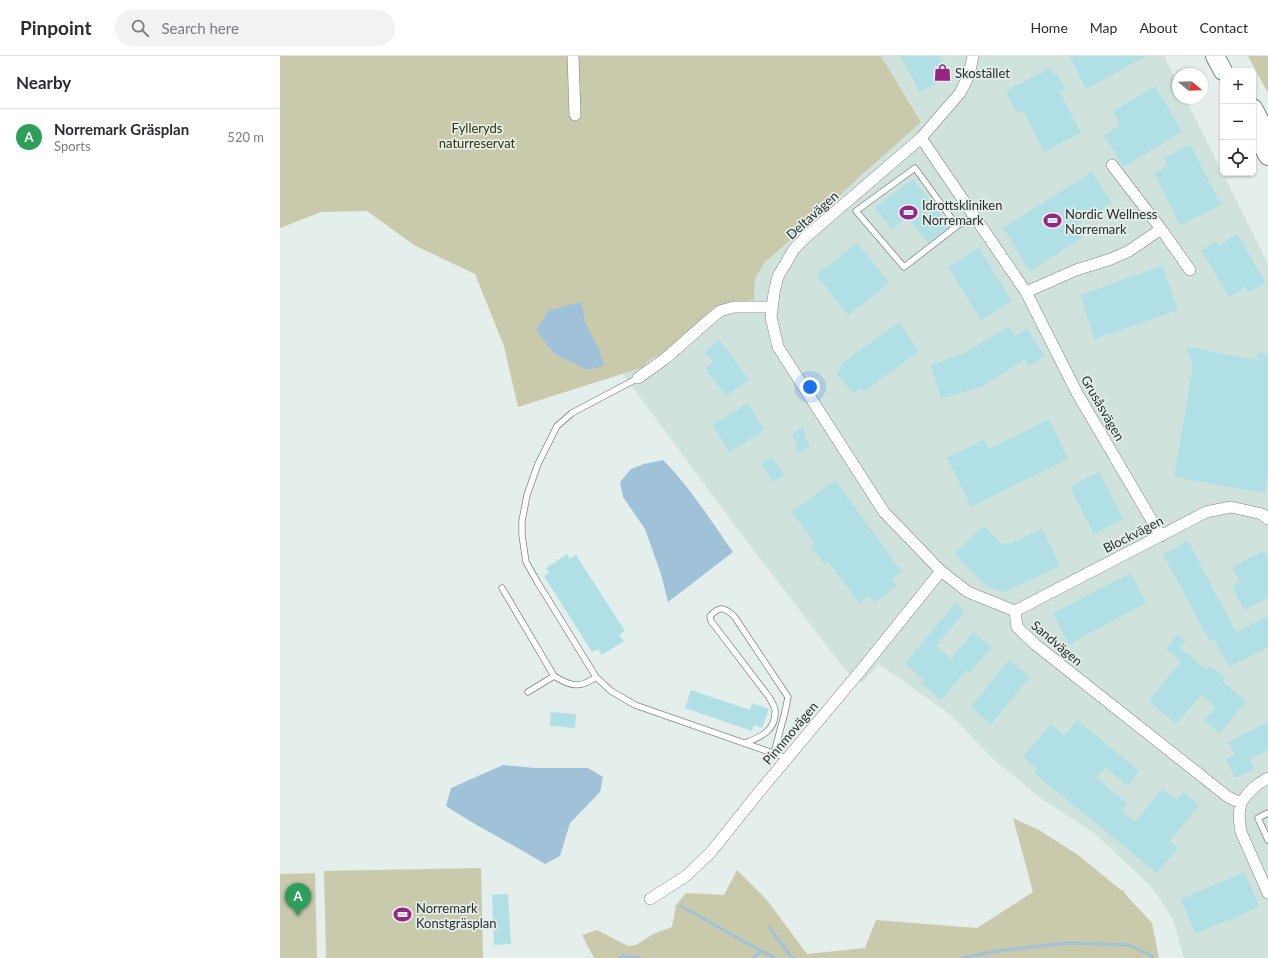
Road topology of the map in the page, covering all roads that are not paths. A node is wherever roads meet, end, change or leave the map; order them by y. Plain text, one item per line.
1 (573, 56) edge
2 (973, 56) edge
3 (1215, 56) edge
4 (1226, 56) edge
5 (1221, 68) edge
6 (1232, 68) edge
7 (1256, 114) edge
8 (575, 115) dead end
9 (1256, 134) edge
10 (1268, 136) edge
11 (921, 138) junction
12 (1268, 156) edge
13 (1112, 165) dead end
14 (974, 216) junction
15 (957, 226) junction
16 (1161, 229) junction
17 (1190, 270) dead end
18 (1026, 292) junction
19 (771, 307) junction
20 (638, 378) joint
21 (1268, 519) edge
22 (1161, 536) junction
23 (941, 571) junction
24 (502, 588) dead end
25 (1015, 611) junction
26 (554, 676) junction
27 (596, 677) junction
28 (528, 692) dead end
29 (746, 743) junction
30 (774, 753) junction
31 (787, 758) junction
32 (1268, 778) edge
33 (1241, 803) junction
34 (1268, 813) edge
35 (1268, 840) edge
36 (1267, 888) edge
37 (650, 899) dead end

1 - 8 street
2 - 11 street, Deltavägen
3 - 5 main road
4 - 6 main road
7 - 10 main road
9 - 12 main road
11 - 14 street, Grusåsvägen
11 - 19 street, Deltavägen
13 - 16 street
14 - 15 lane
14 - 18 street, Grusåsvägen
15 - 15 lane
16 - 17 street
16 - 18 street
18 - 22 street, Grusåsvägen
19 - 20 street
19 - 23 street
20 - 27 lane
21 - 22 street, Blockvägen
22 - 25 street, Blockvägen
23 - 25 street
23 - 31 street, Pinnmovägen
24 - 26 lane
25 - 33 street, Sandvägen
26 - 27 lane
26 - 28 lane
27 - 29 lane
29 - 30 lane
29 - 30 lane
30 - 31 lane
31 - 37 street, Pinnmovägen
32 - 33 street
33 - 36 street
34 - 35 lane

